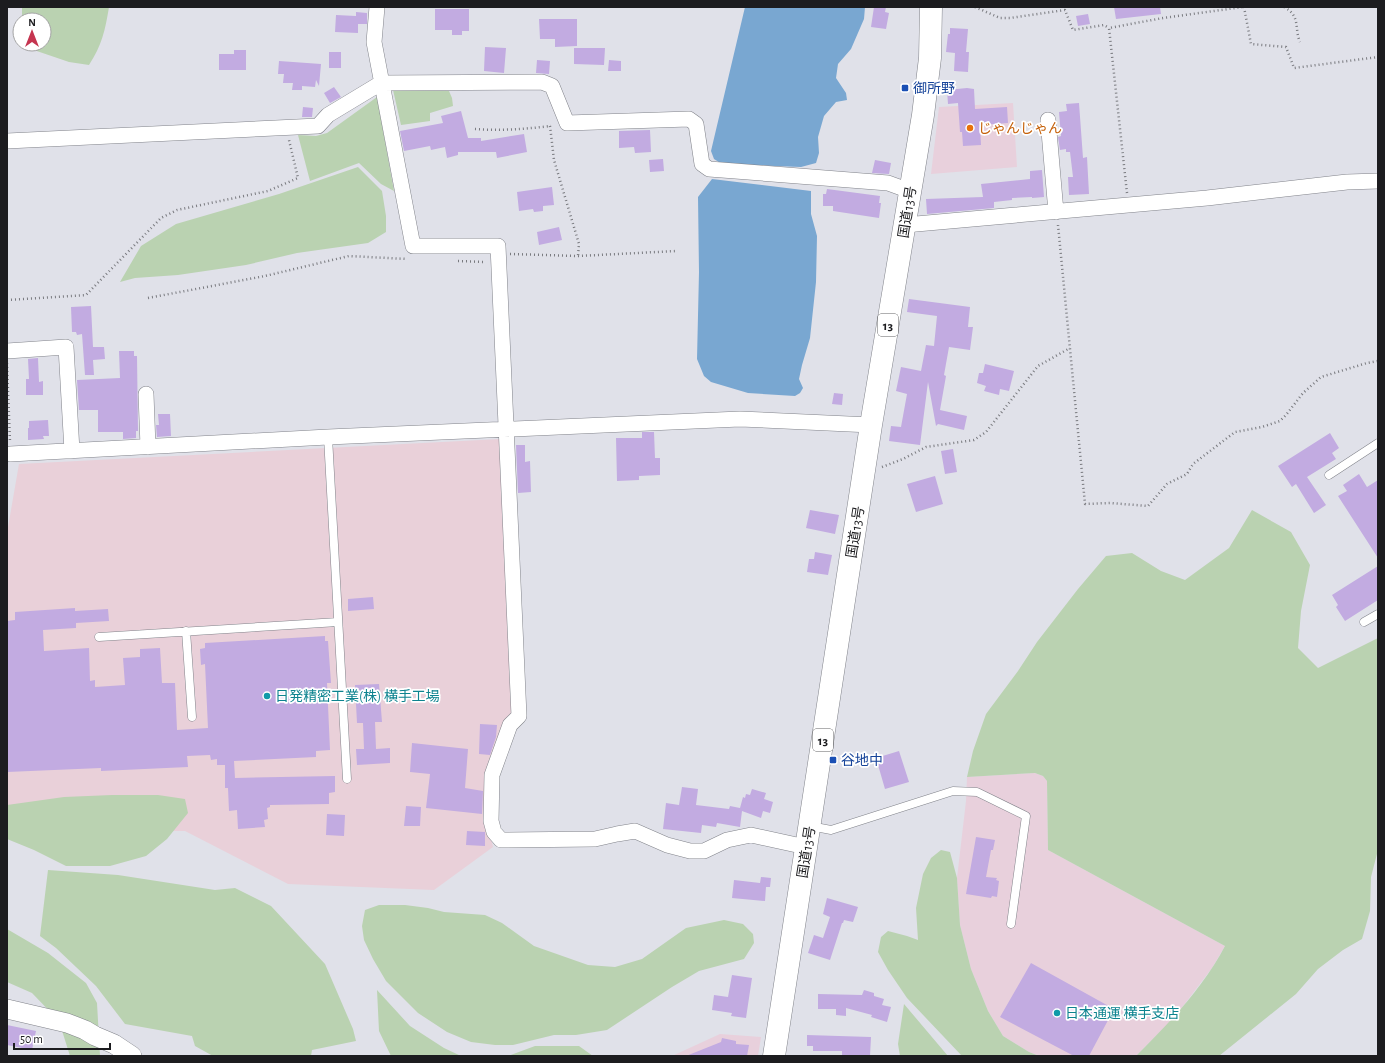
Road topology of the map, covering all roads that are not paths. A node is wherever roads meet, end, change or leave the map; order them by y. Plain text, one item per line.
1 (377, 7) edge
2 (931, 7) edge
3 (381, 82) junction
4 (1048, 120) dead end
5 (7, 141) edge
6 (1378, 181) edge
7 (910, 191) junction
8 (1056, 212) junction
9 (905, 226) junction
10 (7, 351) edge
11 (146, 394) dead end
12 (871, 425) junction
13 (505, 429) junction
14 (328, 437) junction
15 (1378, 443) edge
16 (148, 447) junction
17 (72, 451) junction
18 (10, 454) road end
19 (1329, 475) dead end
20 (1378, 614) edge
21 (338, 622) junction
22 (1364, 622) dead end
23 (186, 631) junction
24 (99, 637) dead end
25 (192, 717) dead end
26 (347, 779) dead end
27 (810, 826) junction
28 (806, 848) junction
29 (1011, 924) dead end
30 (7, 1009) edge
31 (132, 1056) edge
32 (774, 1056) edge

1 - 3 street
2 - 7 highway, 国道13号 / 13
3 - 5 street
3 - 7 street
3 - 13 street
4 - 8 street
6 - 8 street
7 - 9 highway, 国道13号 / 13
8 - 9 street
9 - 12 highway, 国道13号 / 13
10 - 17 street
11 - 16 street
12 - 13 street
12 - 27 highway, 国道13号 / 13
13 - 14 street
13 - 28 street
14 - 16 street
14 - 21 lane
15 - 19 lane
16 - 17 street
17 - 18 street
20 - 22 lane
21 - 23 lane
21 - 26 lane
23 - 24 lane
23 - 25 lane
27 - 28 highway, 国道13号 / 13
27 - 29 lane
28 - 32 highway, 国道13号 / 13
30 - 31 street

